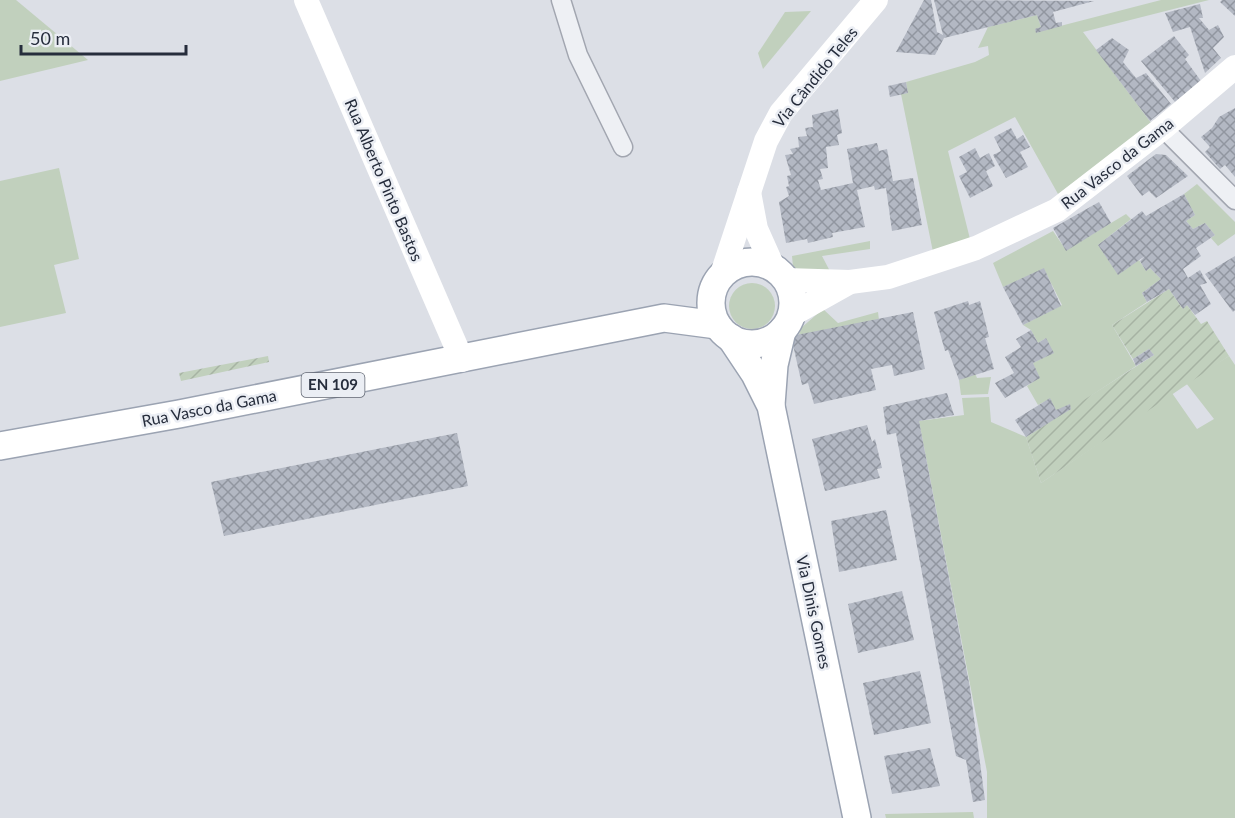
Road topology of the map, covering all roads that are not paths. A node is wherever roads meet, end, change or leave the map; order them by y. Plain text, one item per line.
1 (306, 0) edge
2 (561, 0) edge
3 (876, 0) edge
4 (1235, 67) edge
5 (1163, 128) junction
6 (623, 147) dead end
7 (749, 192) junction
8 (1235, 200) edge
9 (780, 273) junction
10 (717, 282) junction
11 (850, 282) junction
12 (664, 318) junction
13 (786, 323) junction
14 (724, 332) junction
15 (462, 360) junction
16 (771, 406) junction
17 (0, 446) edge
18 (857, 818) edge

1 - 15 main road, Rua Alberto Pinto Bastos
2 - 6 street
3 - 7 main road, Via Cândido Teles
4 - 5 main road, Rua Vasco da Gama / EN 109
5 - 8 street
5 - 11 main road, Rua Vasco da Gama / EN 109
7 - 9 main road
7 - 10 main road, Via Cândido Teles
9 - 10 main road, EN 109
9 - 11 main road, Rua Vasco da Gama / EN 109
9 - 13 main road
10 - 12 main road, Rua Vasco da Gama / EN 109
10 - 14 main road
11 - 13 main road, Rua Vasco da Gama / EN 109
12 - 14 main road, Rua Vasco da Gama / EN 109
12 - 15 main road, Rua Vasco da Gama / EN 109
13 - 14 main road, EN 109
13 - 16 main road, Via Dinis Gomes
14 - 16 main road, Via Dinis Gomes
15 - 17 main road, Rua Vasco da Gama / EN 109
16 - 18 main road, Via Dinis Gomes

